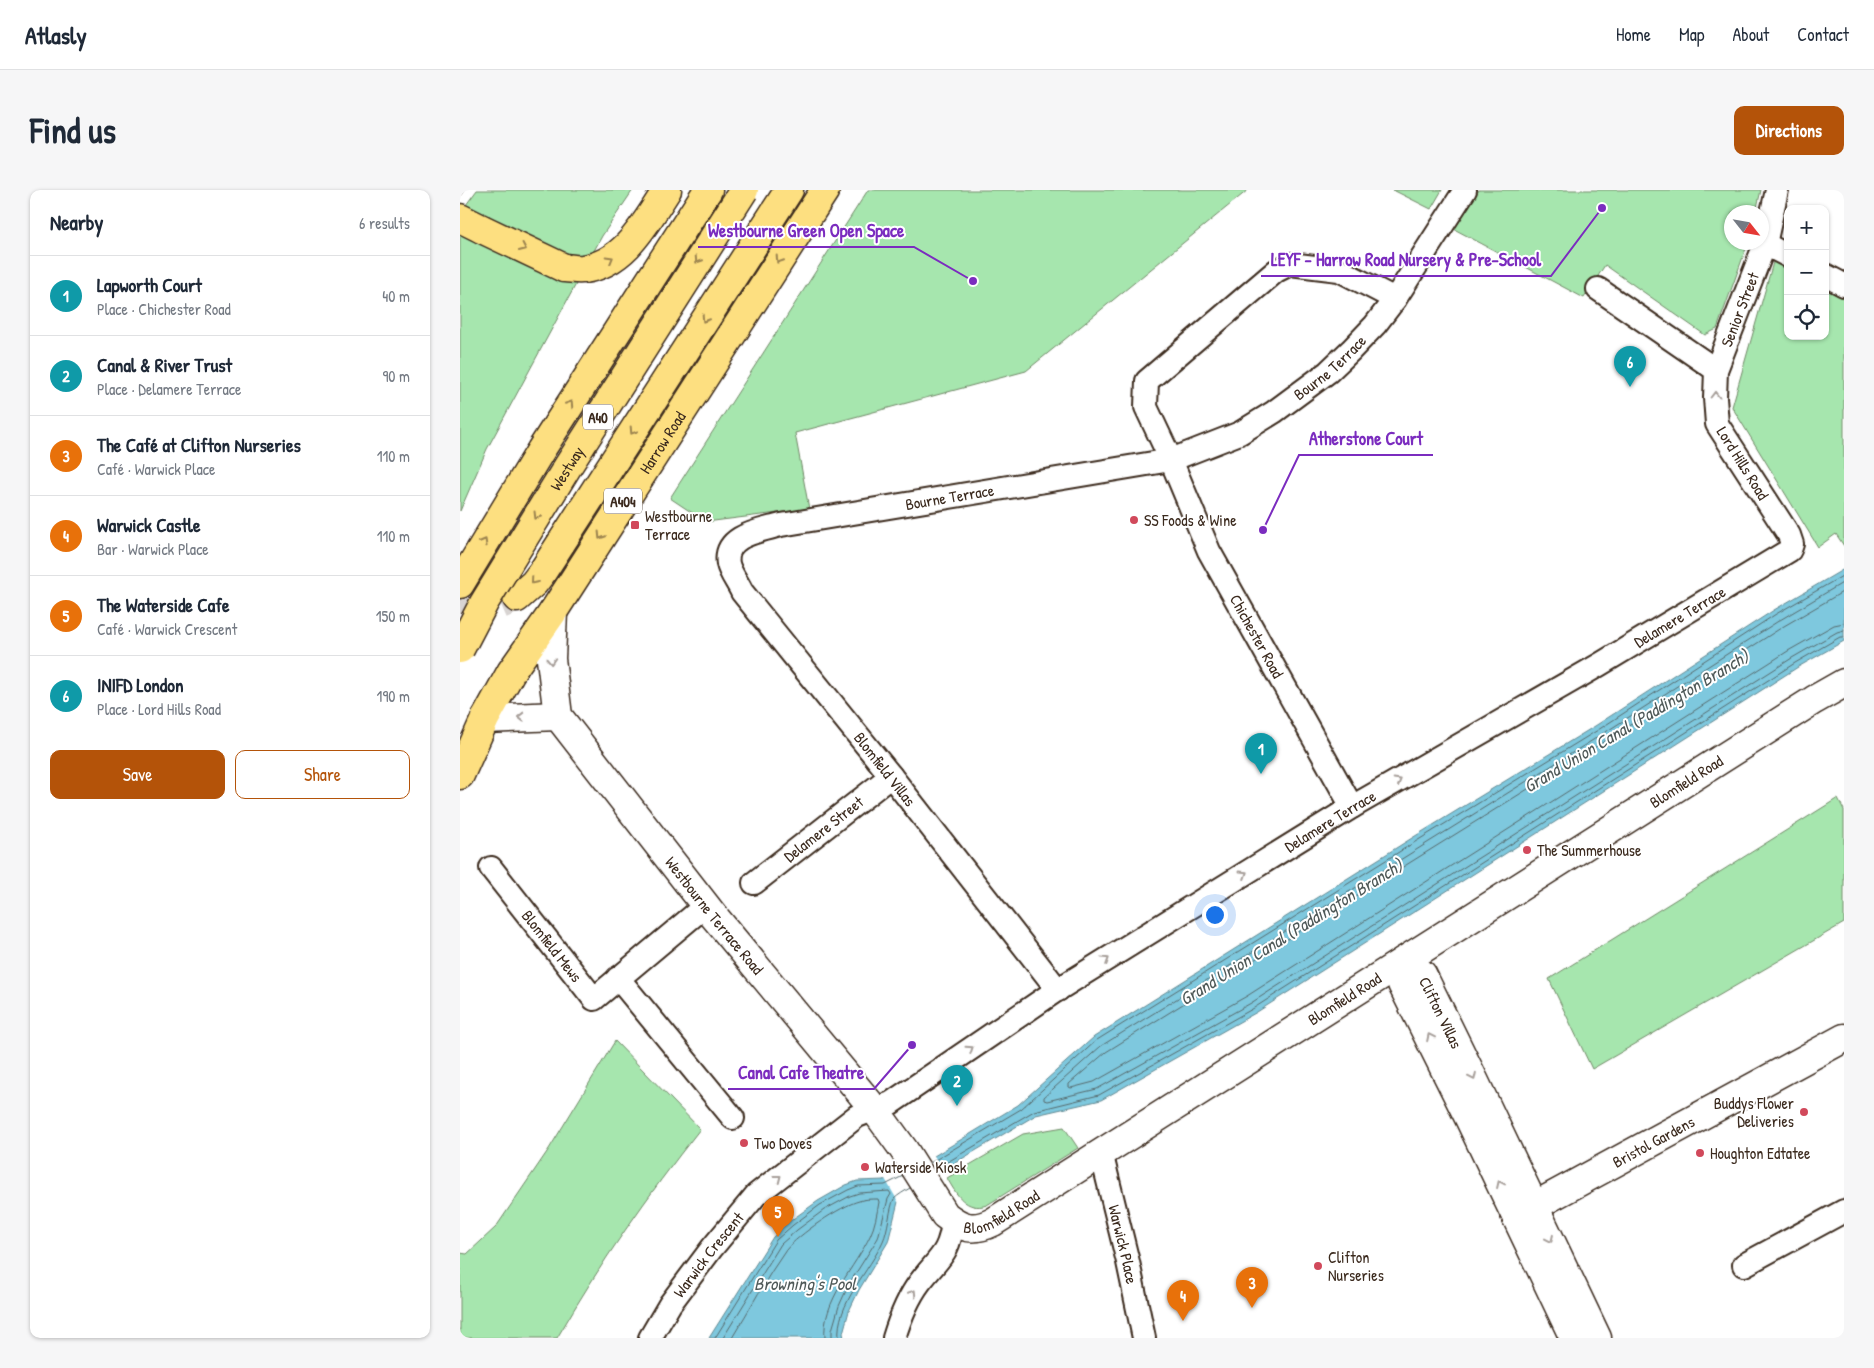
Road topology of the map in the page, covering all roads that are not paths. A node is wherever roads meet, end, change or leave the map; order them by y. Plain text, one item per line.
1 (667, 190) edge
2 (708, 190) edge
3 (744, 190) edge
4 (789, 190) edge
5 (825, 190) edge
6 (1465, 190) edge
7 (1777, 190) edge
8 (460, 218) edge
9 (1769, 226) edge
10 (1769, 246) edge
11 (1763, 250) edge
12 (1784, 254) edge
13 (1829, 278) edge
14 (1844, 285) edge
15 (1598, 289) dead end
16 (1395, 300) junction
17 (1716, 370) junction
18 (1171, 460) junction
19 (732, 544) joint
20 (1792, 544) joint
21 (460, 584) tunnel mouth
22 (517, 598) tunnel mouth
23 (553, 612) junction
24 (460, 649) edge
25 (1844, 683) edge
26 (558, 716) junction
27 (485, 719) junction
28 (460, 775) edge
29 (892, 776) junction
30 (1352, 807) junction
31 (491, 868) dead end
32 (754, 883) dead end
33 (705, 906) junction
34 (1404, 961) junction
35 (618, 978) junction
36 (1058, 990) junction
37 (1844, 1038) edge
38 (875, 1110) junction
39 (733, 1118) dead end
40 (1101, 1152) junction
41 (1524, 1211) junction
42 (1844, 1211) edge
43 (953, 1222) junction
44 (1744, 1265) dead end
45 (650, 1338) edge
46 (894, 1338) edge
47 (1144, 1338) edge
48 (1574, 1338) edge
49 (1597, 1338) edge

8 -> 1 main road, bridge
21 -> 2 main road, Westway / A40
3 -> 24 main road, Westway / A40, bridge
4 -> 22 main road, A40
5 -> 23 main road, Harrow Road / A404
6 - 16 street, Bourne Terrace
7 - 9 street, Senior Street
10 - 12 street
11 - 17 street, Senior Street
13 - 14 street
15 - 17 street
16 - 18 street, Bourne Terrace
16 - 18 street
20 -> 17 street, Lord Hills Road
18 - 19 street, Bourne Terrace
18 - 30 street, Chichester Road
19 - 29 street, Blomfield Villas
30 -> 20 street, Delamere Terrace
23 -> 26 street
23 - 27 main road, Harrow Road / A404
25 - 34 street, Blomfield Road
26 -> 27 street
26 - 33 street, Westbourne Terrace Road
27 - 28 main road, Harrow Road / A404
29 - 32 street, Delamere Street
29 - 36 street, Blomfield Villas
36 -> 30 street, Delamere Terrace
31 - 35 street, Blomfield Mews
33 - 35 street, Blomfield Mews
33 - 38 street, Westbourne Terrace Road
34 - 40 street, Blomfield Road
34 - 41 street, Clifton Villas
35 - 39 street
38 -> 36 street, Delamere Terrace
37 - 41 street, Bristol Gardens
38 - 43 street, Westbourne Terrace Road
45 -> 38 street, Warwick Crescent
40 - 43 street, Blomfield Road
40 - 47 street, Warwick Place
41 - 48 street, Clifton Villas
41 -> 49 street, Clifton Villas
42 - 44 street
46 -> 43 street, Blomfield Road

